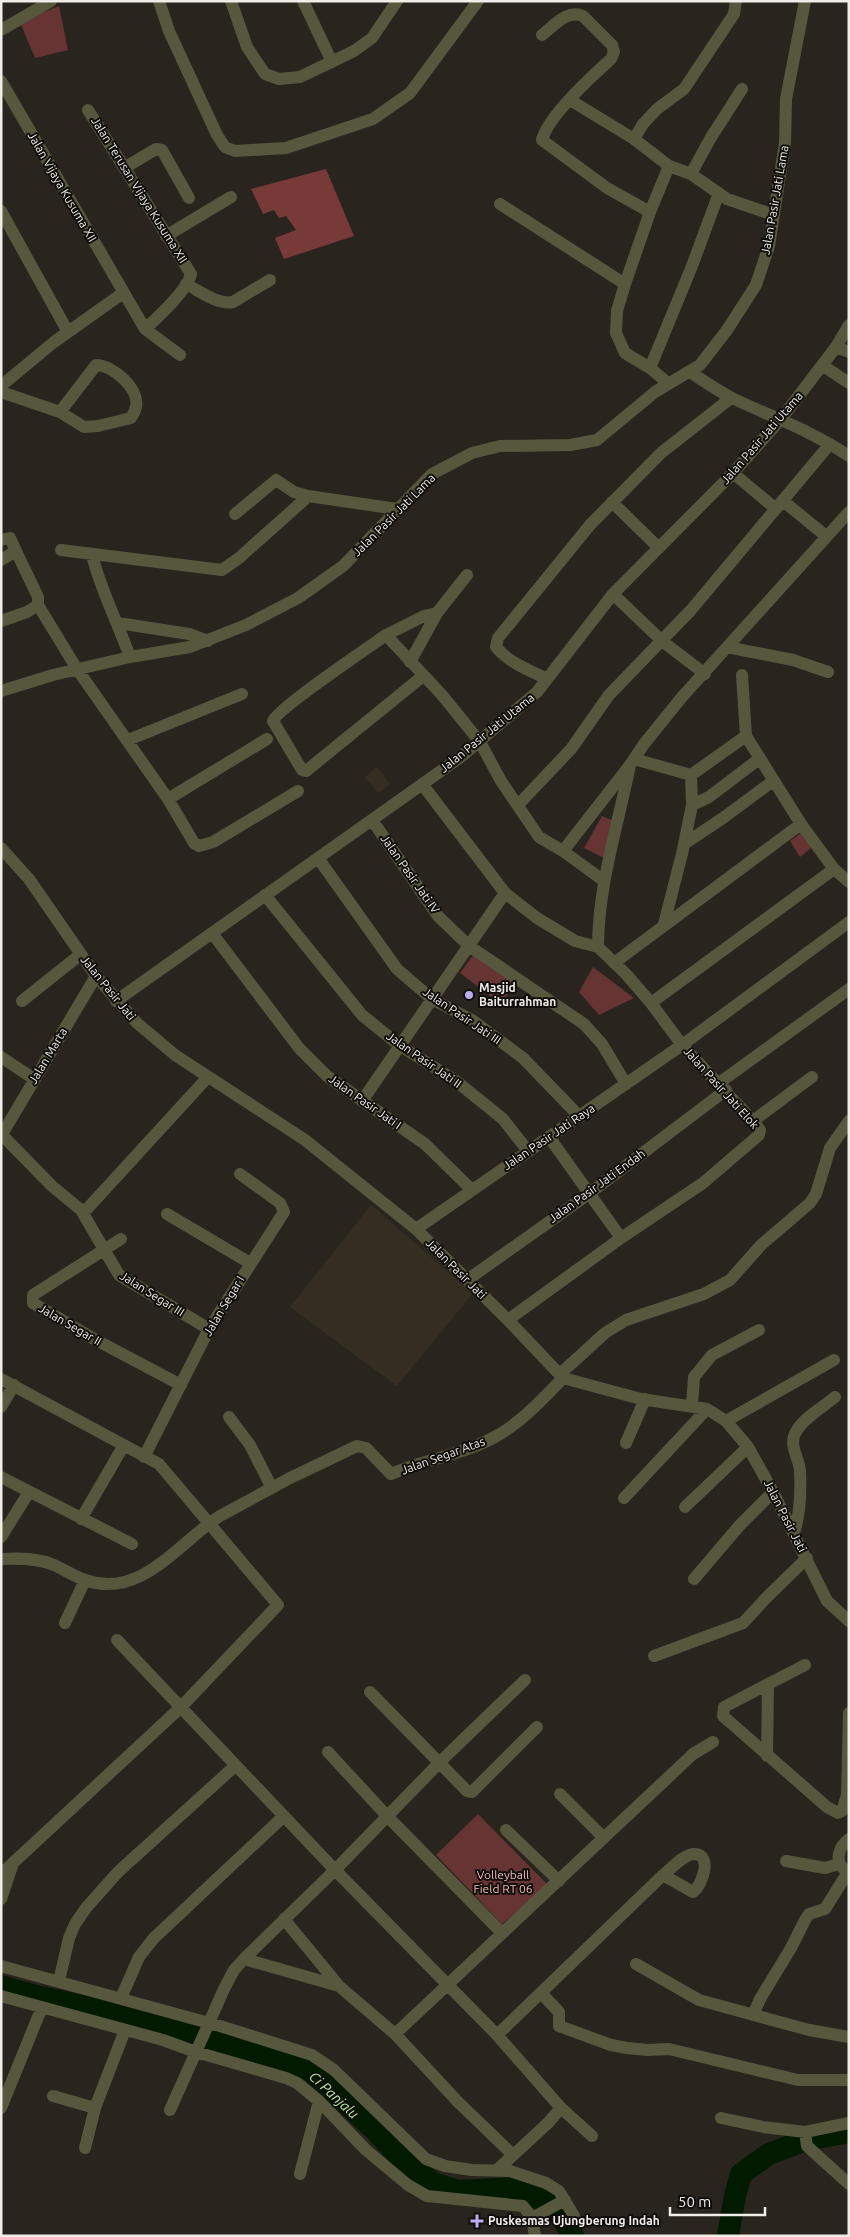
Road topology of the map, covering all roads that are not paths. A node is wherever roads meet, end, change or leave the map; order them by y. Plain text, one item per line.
1 (51, 1) edge
2 (159, 1) edge
3 (231, 1) edge
4 (303, 1) edge
5 (397, 1) edge
6 (478, 1) edge
7 (736, 1) edge
8 (805, 1) edge
9 (1, 30) edge
10 (542, 35) dead end
11 (332, 62) junction
12 (1, 81) edge
13 (742, 90) dead end
14 (570, 100) junction
15 (88, 110) dead end
16 (634, 139) junction
17 (669, 166) junction
18 (124, 168) junction
19 (691, 174) junction
20 (719, 193) junction
21 (231, 197) dead end
22 (189, 198) dead end
23 (500, 204) dead end
24 (1, 211) edge
25 (650, 212) junction
26 (774, 215) junction
27 (166, 236) junction
28 (270, 280) dead end
29 (186, 284) junction
30 (625, 284) junction
31 (123, 292) junction
32 (849, 325) edge
33 (145, 330) junction
34 (68, 332) junction
35 (836, 347) junction
36 (849, 352) edge
37 (180, 354) dead end
38 (822, 365) junction
39 (650, 368) junction
40 (690, 372) junction
41 (849, 383) edge
42 (669, 384) junction
43 (1, 386) edge
44 (1, 392) edge
45 (731, 398) junction
46 (60, 412) junction
47 (781, 419) junction
48 (830, 444) junction
49 (849, 456) edge
50 (733, 473) junction
51 (304, 500) dead end
52 (612, 502) junction
53 (779, 505) junction
54 (397, 509) junction
55 (849, 512) edge
56 (235, 514) dead end
57 (826, 536) junction
58 (1, 540) edge
59 (659, 548) junction
60 (61, 550) dead end
61 (16, 551) junction
62 (92, 555) junction
63 (2, 558) edge
64 (467, 575) dead end
65 (613, 594) junction
66 (38, 605) junction
67 (437, 614) junction
68 (1, 621) edge
69 (118, 623) junction
70 (386, 635) junction
71 (208, 641) junction
72 (662, 641) junction
73 (727, 647) junction
74 (130, 657) junction
75 (410, 662) junction
76 (77, 670) junction
77 (828, 672) dead end
78 (705, 674) junction
79 (742, 675) dead end
80 (423, 676) junction
81 (547, 679) junction
82 (1, 692) edge
83 (242, 694) dead end
84 (746, 736) junction
85 (267, 739) dead end
86 (128, 740) junction
87 (480, 742) junction
88 (760, 759) junction
89 (632, 762) junction
90 (691, 775) junction
91 (773, 781) junction
92 (422, 784) junction
93 (298, 790) dead end
94 (168, 799) junction
95 (692, 805) junction
96 (518, 806) junction
97 (372, 820) junction
98 (801, 824) junction
99 (684, 844) junction
100 (1, 848) edge
101 (563, 851) junction
102 (318, 858) junction
103 (834, 869) junction
104 (604, 882) junction
105 (849, 882) edge
106 (505, 893) junction
107 (265, 895) junction
108 (849, 922) edge
109 (664, 924) junction
110 (212, 933) junction
111 (469, 946) junction
112 (598, 948) junction
113 (81, 954) junction
114 (614, 963) junction
115 (96, 976) junction
116 (849, 989) edge
117 (432, 999) junction
118 (22, 1001) dead end
119 (116, 1001) junction
120 (651, 1003) junction
121 (399, 1045) junction
122 (682, 1045) junction
123 (1, 1057) edge
124 (812, 1077) dead end
125 (208, 1078) junction
126 (34, 1079) junction
127 (626, 1084) junction
128 (722, 1086) junction
129 (362, 1101) junction
130 (580, 1117) junction
131 (753, 1121) junction
132 (849, 1121) edge
133 (2, 1136) edge
134 (549, 1137) junction
135 (528, 1152) junction
136 (240, 1174) dead end
137 (472, 1190) junction
138 (590, 1193) junction
139 (81, 1210) junction
140 (167, 1214) dead end
141 (416, 1229) junction
142 (621, 1238) junction
143 (121, 1239) dead end
144 (104, 1250) junction
145 (250, 1263) junction
146 (466, 1280) junction
147 (508, 1320) junction
148 (209, 1329) junction
149 (759, 1330) dead end
150 (834, 1360) dead end
151 (562, 1376) junction
152 (1, 1379) edge
153 (14, 1385) junction
154 (181, 1385) junction
155 (835, 1397) dead end
156 (645, 1399) junction
157 (692, 1406) junction
158 (1, 1407) edge
159 (707, 1409) junction
160 (229, 1418) dead end
161 (726, 1421) junction
162 (626, 1443) dead end
163 (124, 1445) junction
164 (748, 1447) junction
165 (144, 1457) junction
166 (1, 1477) edge
167 (272, 1488) junction
168 (29, 1492) junction
169 (774, 1492) junction
170 (624, 1498) dead end
171 (685, 1507) dead end
172 (81, 1519) junction
173 (210, 1523) junction
174 (794, 1533) junction
175 (1, 1537) edge
176 (132, 1544) dead end
177 (807, 1558) junction
178 (1, 1559) edge
179 (694, 1579) dead end
180 (85, 1580) junction
181 (849, 1621) edge
182 (65, 1624) dead end
183 (117, 1640) dead end
184 (654, 1656) dead end
185 (805, 1665) dead end
186 (525, 1680) dead end
187 (768, 1684) junction
188 (370, 1692) dead end
189 (180, 1708) junction
190 (849, 1713) edge
191 (537, 1727) dead end
192 (713, 1742) dead end
193 (328, 1752) dead end
194 (767, 1756) junction
195 (441, 1762) junction
196 (236, 1766) junction
197 (560, 1794) dead end
198 (284, 1816) junction
199 (388, 1817) junction
200 (506, 1830) dead end
201 (603, 1837) junction
202 (849, 1839) edge
203 (786, 1861) dead end
204 (13, 1864) junction
205 (845, 1869) edge
206 (335, 1870) junction
207 (1, 1874) edge
208 (663, 1875) dead end
209 (559, 1881) junction
210 (1, 1899) edge
211 (284, 1919) junction
212 (502, 1933) junction
213 (244, 1959) junction
214 (636, 1964) dead end
215 (1, 1966) edge
216 (59, 1981) junction
217 (448, 1984) junction
218 (339, 1986) junction
219 (541, 1993) junction
220 (1, 1996) edge
221 (121, 1998) junction
222 (42, 2006) junction
223 (753, 2015) junction
224 (208, 2026) junction
225 (125, 2030) junction
226 (395, 2034) junction
227 (497, 2035) junction
228 (849, 2037) edge
229 (198, 2049) junction
230 (849, 2080) edge
231 (54, 2096) dead end
232 (319, 2101) junction
233 (1, 2108) edge
234 (95, 2108) junction
235 (561, 2108) junction
236 (170, 2110) dead end
237 (721, 2118) dead end
238 (849, 2122) edge
239 (592, 2136) dead end
240 (806, 2138) junction
241 (84, 2148) dead end
242 (513, 2155) junction
243 (497, 2170) junction
244 (300, 2174) dead end
245 (849, 2184) edge
246 (560, 2203) junction
247 (537, 2216) junction
248 (574, 2216) dead end
249 (534, 2236) edge

1 - 9 street
2 - 6 street
3 - 11 street
4 - 11 street
5 - 11 street
7 - 16 street
8 - 26 street, Jalan Pasir Jati Lama
10 - 14 street
12 - 31 street, Jalan Vijaya Kusuma XII
13 - 19 street
14 - 16 street
14 - 25 street
15 - 18 street, Jalan Terusan Vijaya Kusuma XII
16 - 17 street
17 - 19 street
17 - 25 street
18 - 22 street
18 - 27 street, Jalan Terusan Vijaya Kusuma XII
19 - 20 street
20 - 26 street
20 - 39 street
21 - 27 street
23 - 30 street
24 - 34 street
25 - 30 street
26 - 40 street, Jalan Pasir Jati Lama
27 - 29 street, Jalan Terusan Vijaya Kusuma XII
28 - 29 street
29 - 33 street
30 - 39 street
31 - 33 street
31 - 34 street
32 - 35 street, Jalan Pasir Jati Utama
33 - 37 street
34 - 43 street
35 - 36 street
35 - 38 street, Jalan Pasir Jati Utama
38 - 41 street
38 - 47 street, Jalan Pasir Jati Utama
39 - 42 street
40 - 42 street, Jalan Pasir Jati Lama
40 - 45 street
42 - 54 street, Jalan Pasir Jati Lama
44 - 46 street
45 - 47 street
45 - 52 street
46 - 46 street
47 - 48 street
47 - 50 street, Jalan Pasir Jati Utama
48 - 49 street
48 - 53 street
50 - 53 street
50 - 59 street, Jalan Pasir Jati Utama
51 - 62 street
52 - 59 street
52 - 81 street
53 - 57 street
53 - 72 street
54 - 56 street
54 - 71 street, Jalan Pasir Jati Lama
55 - 57 street
57 - 73 street
58 - 61 street
59 - 65 street, Jalan Pasir Jati Utama
60 - 62 street
61 - 63 street
61 - 66 street
62 - 69 street
64 - 67 street
65 - 72 street
65 - 81 street, Jalan Pasir Jati Utama
66 - 68 street
66 - 76 street
67 - 70 street
67 - 75 street
69 - 71 street
69 - 74 street
70 - 75 street
70 - 80 street
71 - 74 street, Jalan Pasir Jati Lama
72 - 78 street
72 - 96 street
73 - 77 street
73 - 78 street
74 - 76 street, Jalan Pasir Jati Lama
75 - 80 street
76 - 82 street, Jalan Pasir Jati Lama
76 - 86 street
78 - 89 street
79 - 84 street
80 - 87 street
81 - 87 street, Jalan Pasir Jati Utama
83 - 86 street
84 - 88 street
84 - 90 street
85 - 94 street
86 - 94 street
87 - 92 street, Jalan Pasir Jati Utama
87 - 96 street
88 - 91 street
88 - 95 street
89 - 90 street
89 - 101 street
89 - 104 street
90 - 95 street
91 - 98 street
91 - 99 street
92 - 97 street, Jalan Pasir Jati Utama
92 - 106 street
93 - 94 street
95 - 99 street
96 - 101 street
97 - 102 street, Jalan Pasir Jati Utama
97 - 111 street, Jalan Pasir Jati IV
98 - 103 street
98 - 109 street
99 - 109 street
100 - 113 street, Jalan Pasir Jati
101 - 104 street
102 - 107 street, Jalan Pasir Jati Utama
102 - 117 street, Jalan Pasir Jati III
103 - 105 street
103 - 120 street
104 - 112 street
106 - 111 street
106 - 112 street
107 - 110 street, Jalan Pasir Jati Utama
107 - 121 street, Jalan Pasir Jati II
108 - 122 street, Jalan Pasir Jati Raya
109 - 114 street
110 - 119 street, Jalan Pasir Jati Utama
110 - 129 street, Jalan Pasir Jati I
111 - 117 street
111 - 127 street, Jalan Pasir Jati IV
112 - 114 street, Jalan Pasir Jati Elok
113 - 115 street, Jalan Pasir Jati
113 - 118 street
114 - 120 street, Jalan Pasir Jati Elok
115 - 119 street, Jalan Pasir Jati
115 - 126 street, Jalan Marta
116 - 128 street, Jalan Pasir Jati Endah
117 - 121 street
117 - 130 street, Jalan Pasir Jati III
119 - 125 street, Jalan Pasir Jati
120 - 122 street, Jalan Pasir Jati Elok
121 - 129 street
121 - 135 street, Jalan Pasir Jati II
122 - 127 street, Jalan Pasir Jati Raya
122 - 128 street, Jalan Pasir Jati Elok
123 - 126 street
124 - 131 street
125 - 139 street
125 - 141 street, Jalan Pasir Jati
126 - 133 street, Jalan Marta
127 - 130 street, Jalan Pasir Jati Raya
128 - 131 street, Jalan Pasir Jati Elok
128 - 138 street, Jalan Pasir Jati Endah
129 - 137 street, Jalan Pasir Jati I
130 - 134 street, Jalan Pasir Jati Raya
131 - 142 street, Jalan Pasir Jati Elok
132 - 151 street
133 - 139 street
134 - 135 street, Jalan Pasir Jati Raya
134 - 138 street
135 - 137 street, Jalan Pasir Jati Raya
136 - 145 street, Jalan Segar I
137 - 141 street, Jalan Pasir Jati Raya
138 - 142 street
138 - 146 street, Jalan Pasir Jati Endah
139 - 144 street, Jalan Segar III
140 - 145 street
141 - 146 street, Jalan Pasir Jati
142 - 147 street, Jalan Pasir Jati Elok
143 - 144 street, Jalan Segar II
144 - 148 street, Jalan Segar III
144 - 154 street, Jalan Segar II
145 - 148 street, Jalan Segar I
146 - 147 street, Jalan Pasir Jati
147 - 151 street, Jalan Pasir Jati
148 - 154 street, Jalan Segar I
149 - 157 street
150 - 161 street
151 - 156 street, Jalan Pasir Jati
151 - 167 street, Jalan Segar Atas
152 - 153 street
153 - 158 street
153 - 163 street
154 - 165 street, Jalan Segar I
155 - 174 street
156 - 157 street, Jalan Pasir Jati
156 - 162 street
157 - 159 street, Jalan Pasir Jati
159 - 161 street, Jalan Pasir Jati
159 - 170 street
160 - 167 street
161 - 164 street, Jalan Pasir Jati
163 - 165 street
163 - 172 street
164 - 169 street, Jalan Pasir Jati
164 - 171 street
165 - 173 street
166 - 168 street
167 - 173 street, Jalan Segar Atas
168 - 172 street
168 - 175 street
169 - 174 street, Jalan Pasir Jati
169 - 179 street
172 - 176 street
173 - 180 street, Jalan Segar Atas
173 - 189 street
174 - 177 street, Jalan Pasir Jati
177 - 181 street, Jalan Pasir Jati
177 - 184 street
178 - 180 street, Jalan Segar Atas
180 - 182 street
183 - 189 street
185 - 187 street
186 - 195 street
187 - 194 street
187 - 194 street
188 - 195 street
189 - 196 street
189 - 204 street
190 - 194 street
191 - 195 street
192 - 201 street
193 - 199 street
195 - 199 street
196 - 198 street
196 - 216 street
197 - 201 street
198 - 206 street
198 - 221 street
199 - 206 street
199 - 212 street
200 - 209 street
201 - 209 street
202 - 205 street
203 - 205 street
204 - 207 street
204 - 210 street
205 - 223 street
206 - 211 street
206 - 217 street
208 - 219 street
209 - 212 street
211 - 213 street
211 - 218 street
212 - 217 street
213 - 218 street
213 - 224 street
214 - 223 street
215 - 216 street
216 - 221 street
217 - 226 street
217 - 227 street
218 - 226 street
219 - 227 street
219 - 230 street
220 - 222 street
221 - 224 street
222 - 225 street
222 - 233 street
223 - 228 street
224 - 229 street
224 - 243 street
225 - 229 street
225 - 234 street
226 - 242 street
227 - 235 street
229 - 232 street
229 - 236 street
231 - 234 street
232 - 244 street
232 - 247 street
234 - 241 street
235 - 239 street
235 - 242 street
237 - 240 street
238 - 240 street
240 - 245 street
242 - 243 street
243 - 246 street
246 - 247 street
246 - 248 street
247 - 249 street

